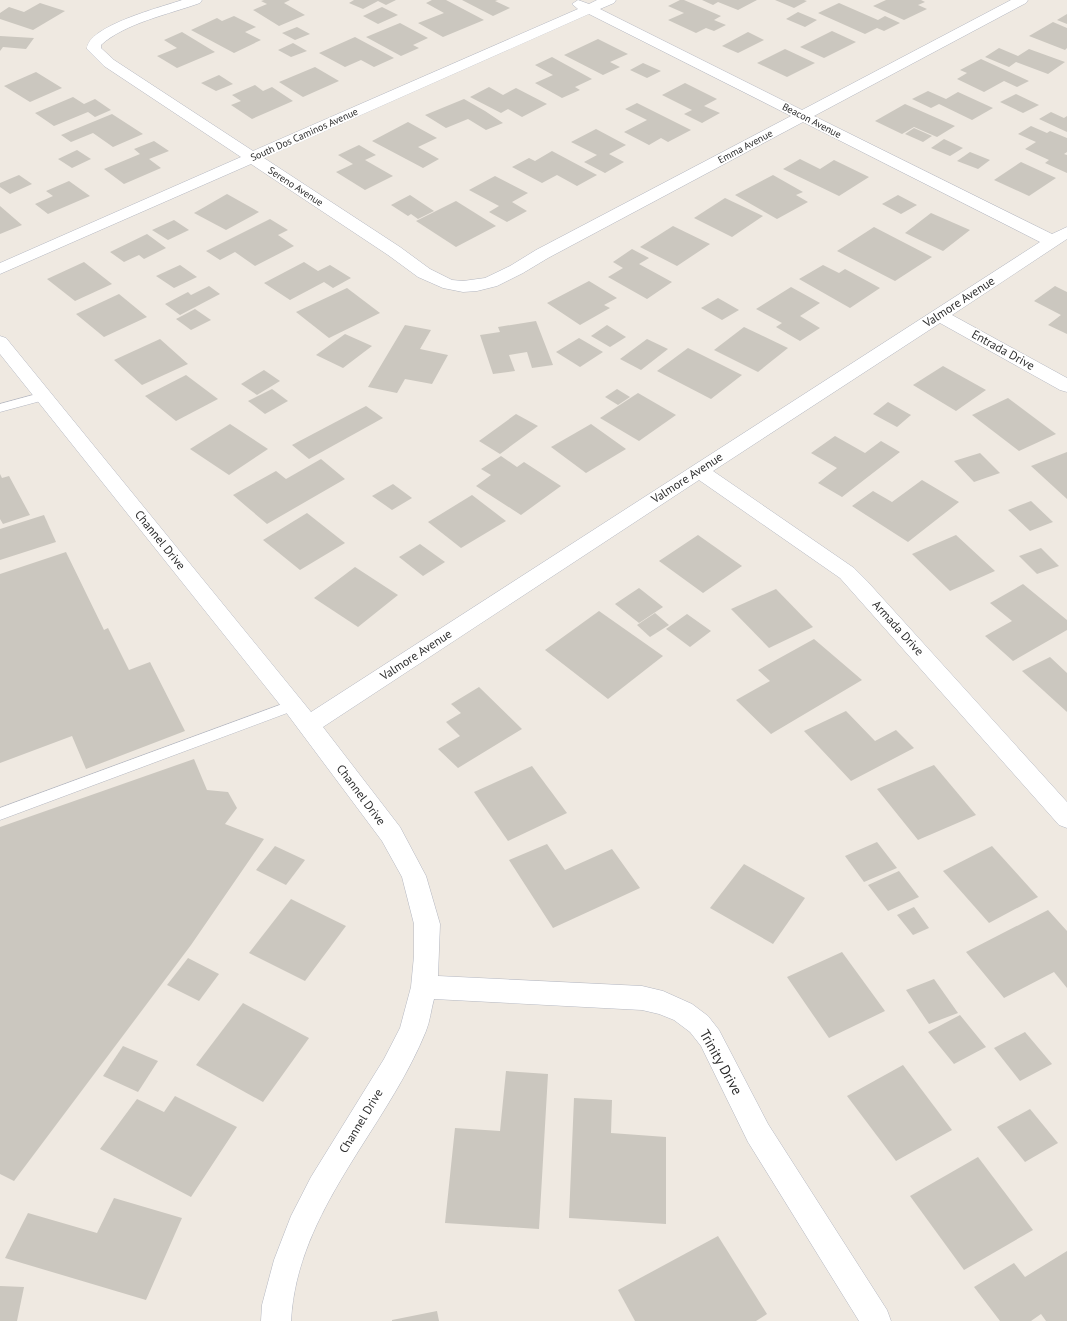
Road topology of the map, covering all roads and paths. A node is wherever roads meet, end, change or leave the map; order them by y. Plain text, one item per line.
1 (194, 0) edge
2 (571, 0) edge
3 (609, 0) edge
4 (1021, 0) edge
5 (589, 9) junction
6 (803, 116) junction
7 (252, 157) junction
8 (1063, 235) edge
9 (0, 269) edge
10 (468, 287) joint
11 (939, 315) junction
12 (0, 342) edge
13 (1067, 386) edge
14 (44, 396) junction
15 (0, 408) edge
16 (699, 471) junction
17 (293, 705) junction
18 (308, 725) junction
19 (0, 814) edge
20 (1067, 818) edge
21 (424, 987) junction
22 (276, 1321) edge
23 (876, 1321) edge

1 - 7 street, Sereno Avenue
2 - 5 street, Beacon Avenue
3 - 5 street, South Dos Caminos Avenue
4 - 6 street, Emma Avenue
5 - 6 street, Beacon Avenue
5 - 7 street, South Dos Caminos Avenue
6 - 8 street, Beacon Avenue
6 - 10 street, Emma Avenue
7 - 9 street, South Dos Caminos Avenue
7 - 10 street, Sereno Avenue
8 - 11 street, Valmore Avenue
11 - 13 street, Entrada Drive
11 - 16 street, Valmore Avenue
12 - 14 street, Channel Drive
14 - 15 lane
14 - 17 street, Channel Drive
16 - 18 street, Valmore Avenue
16 - 20 street, Armada Drive
17 - 18 street, Channel Drive
17 - 19 lane
18 - 21 street, Channel Drive
21 - 22 street, Channel Drive
21 - 23 street, Trinity Drive

